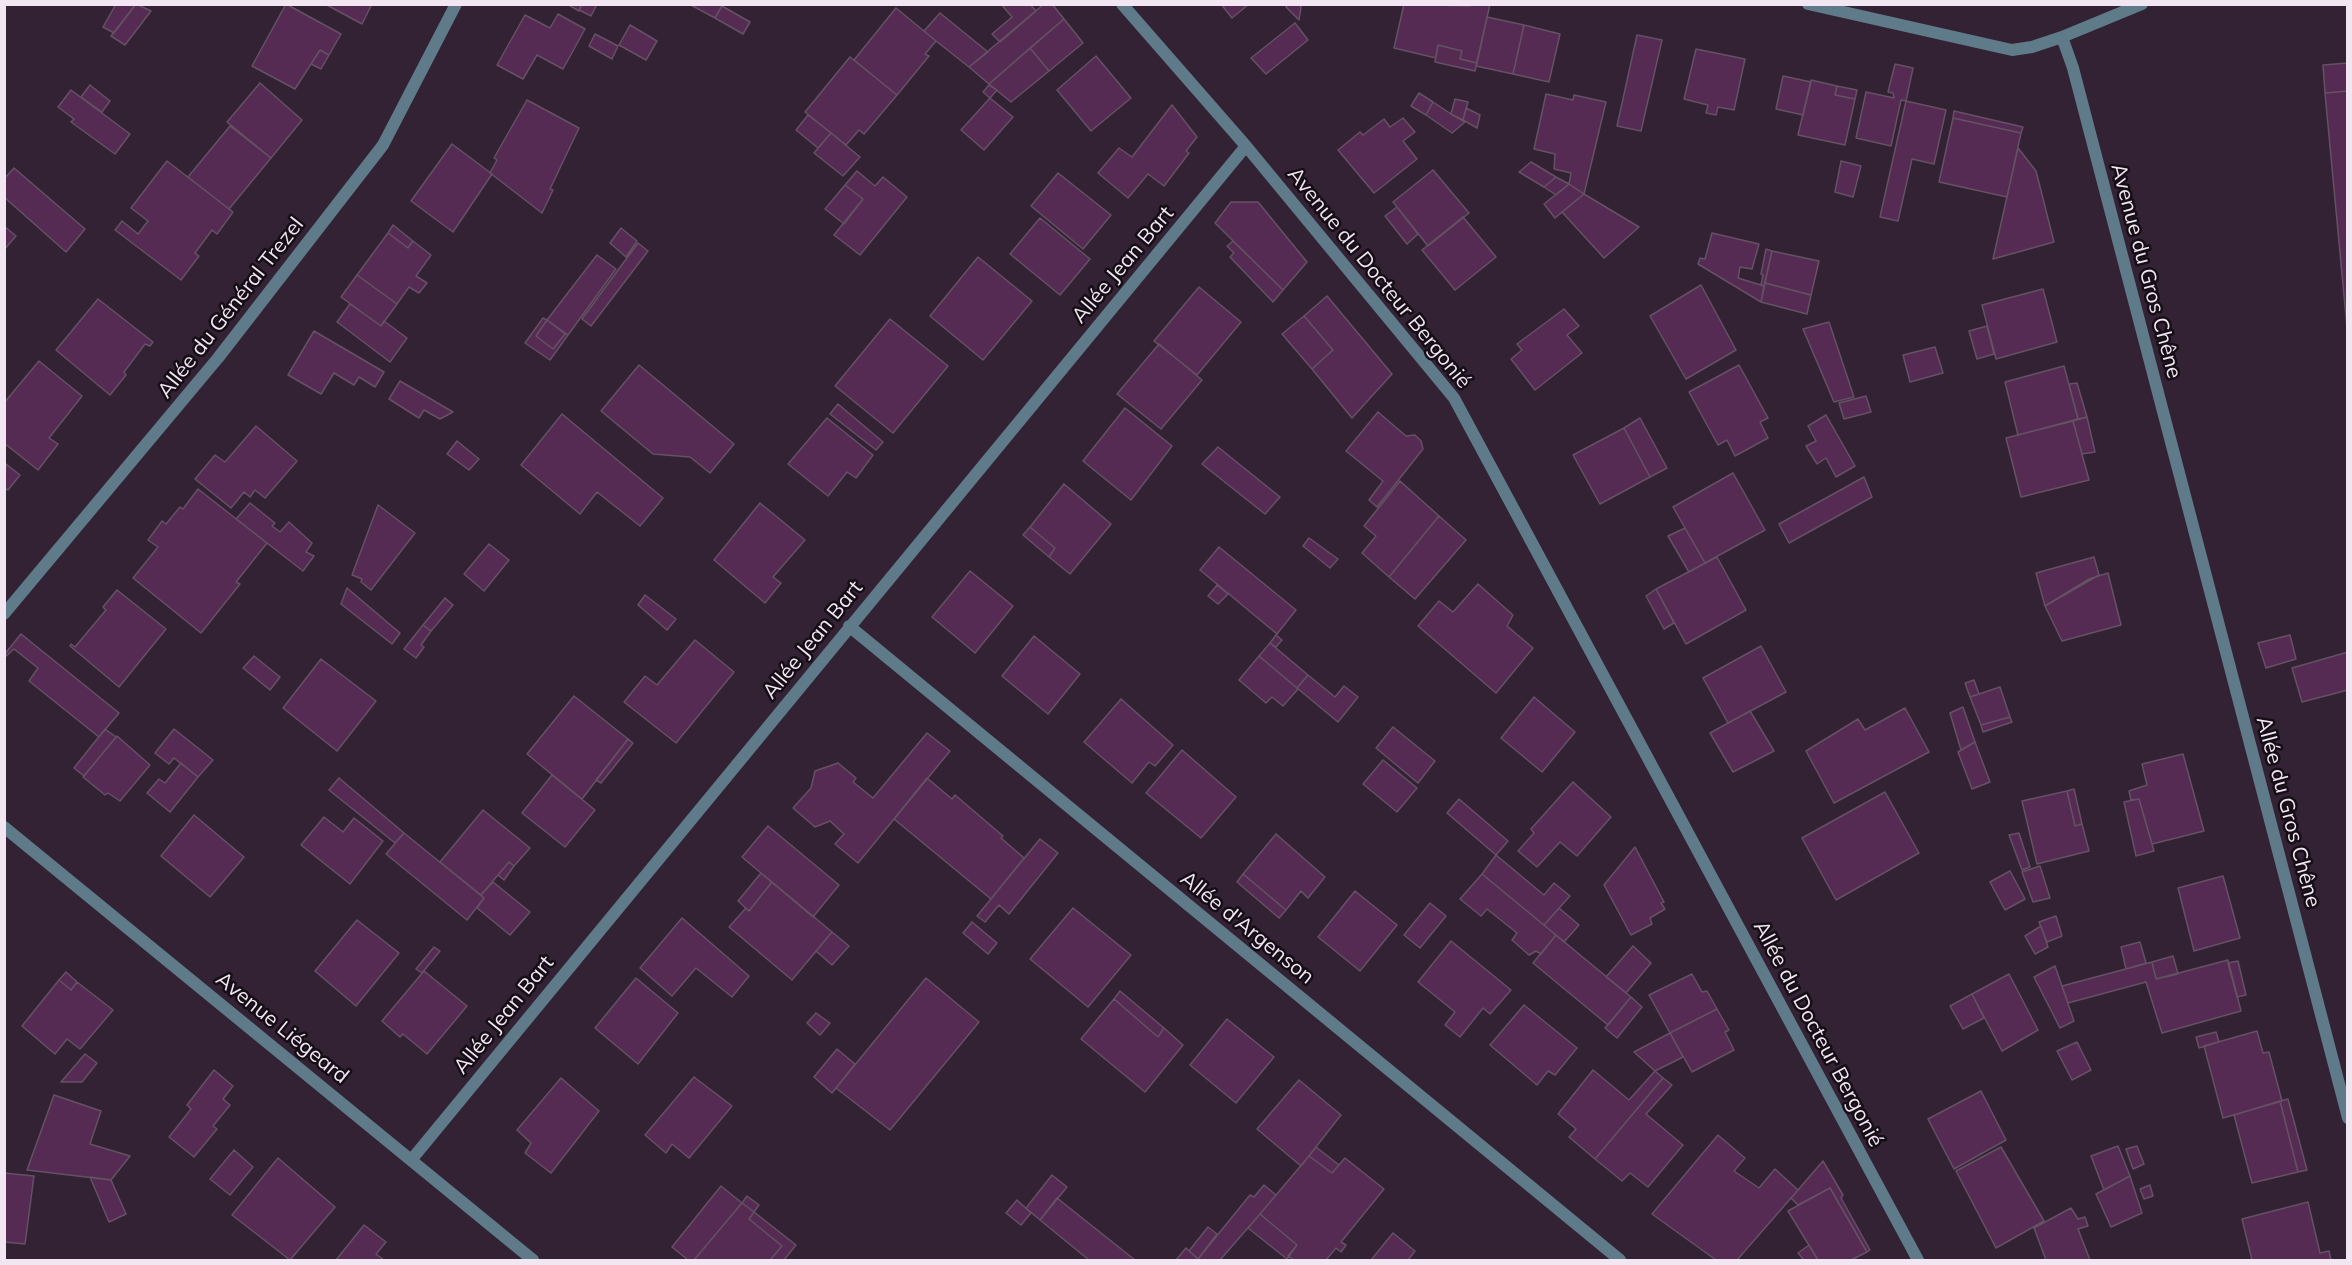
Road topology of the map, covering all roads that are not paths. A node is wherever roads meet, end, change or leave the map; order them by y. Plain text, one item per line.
1 (456, 4) edge
2 (1122, 4) edge
3 (1808, 4) edge
4 (2142, 4) edge
5 (2062, 37) junction
6 (1246, 146) junction
7 (2190, 516) joint
8 (4, 614) edge
9 (849, 626) junction
10 (1683, 826) joint
11 (5, 828) edge
12 (2348, 1119) edge
13 (412, 1159) junction
14 (534, 1260) edge
15 (1620, 1260) edge
16 (1918, 1260) edge

1 - 8 street, Allée du Général Trezel
2 - 6 street, Avenue du Docteur Bergonié
3 - 5 street
4 - 5 street
5 - 7 street, Avenue du Gros Chêne
6 - 9 street, Allée Jean Bart
6 - 10 street, Avenue du Docteur Bergonié
7 - 12 street, Allée du Gros Chêne
9 - 13 street, Allée Jean Bart
9 - 15 street, Allée d'Argenson
10 - 16 street, Allée du Docteur Bergonié
11 - 13 street, Avenue Liégeard
13 - 14 street, Avenue Liégeard

